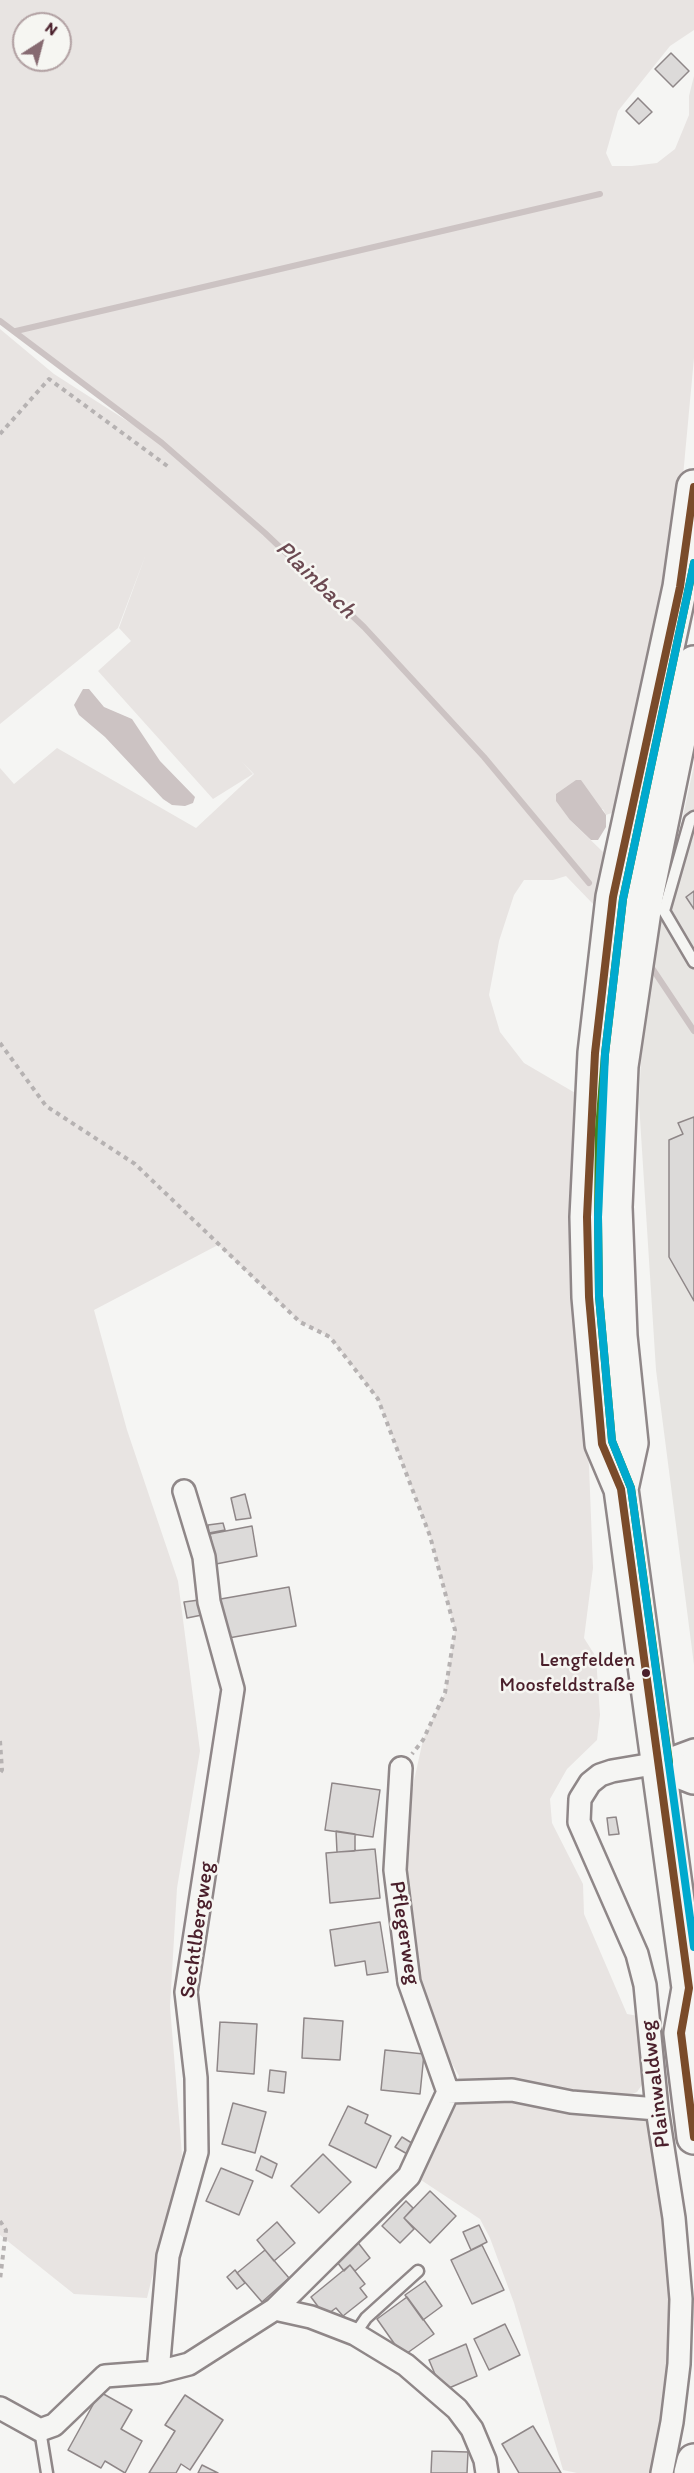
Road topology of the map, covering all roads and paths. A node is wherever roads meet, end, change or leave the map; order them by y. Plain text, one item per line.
1 (0, 434) edge
2 (171, 468) dead end
3 (694, 487) edge
4 (694, 663) edge
5 (694, 817) edge
6 (694, 962) edge
7 (0, 1043) edge
8 (621, 1489) junction
9 (184, 1491) dead end
10 (0, 1741) edge
11 (694, 1750) edge
12 (659, 1763) junction
13 (401, 1768) joint
14 (0, 1773) edge
15 (694, 1777) edge
16 (694, 1850) edge
17 (676, 1888) junction
18 (691, 1994) edge
19 (448, 2092) junction
20 (657, 2109) junction
21 (694, 2136) edge
22 (0, 2221) edge
23 (418, 2271) dead end
24 (0, 2280) edge
25 (275, 2309) junction
26 (354, 2334) junction
27 (158, 2372) junction
28 (0, 2408) edge
29 (40, 2430) junction
30 (694, 2461) edge
31 (46, 2469) edge
32 (54, 2473) edge
33 (487, 2473) edge
34 (662, 2473) edge
35 (691, 2473) edge

1 - 2 path
3 - 8 main road
4 - 8 main road
5 - 6 lane
7 - 13 path
8 - 12 main road
9 - 27 street, Sechtlbergweg
10 - 14 path
11 - 12 street, Plainwaldweg
12 - 15 main road
12 - 17 main road
12 - 20 street, Plainwaldweg
13 - 19 street, Pflegerweg
16 - 17 main road
17 - 18 main road
18 - 21 main road
19 - 20 street
19 - 25 street
20 - 34 street, Plainwaldweg
22 - 24 path
23 - 26 lane
25 - 26 street
25 - 27 street
26 - 33 street
27 - 29 street
28 - 29 street
29 - 31 lane
30 - 35 main road
31 - 32 lane

